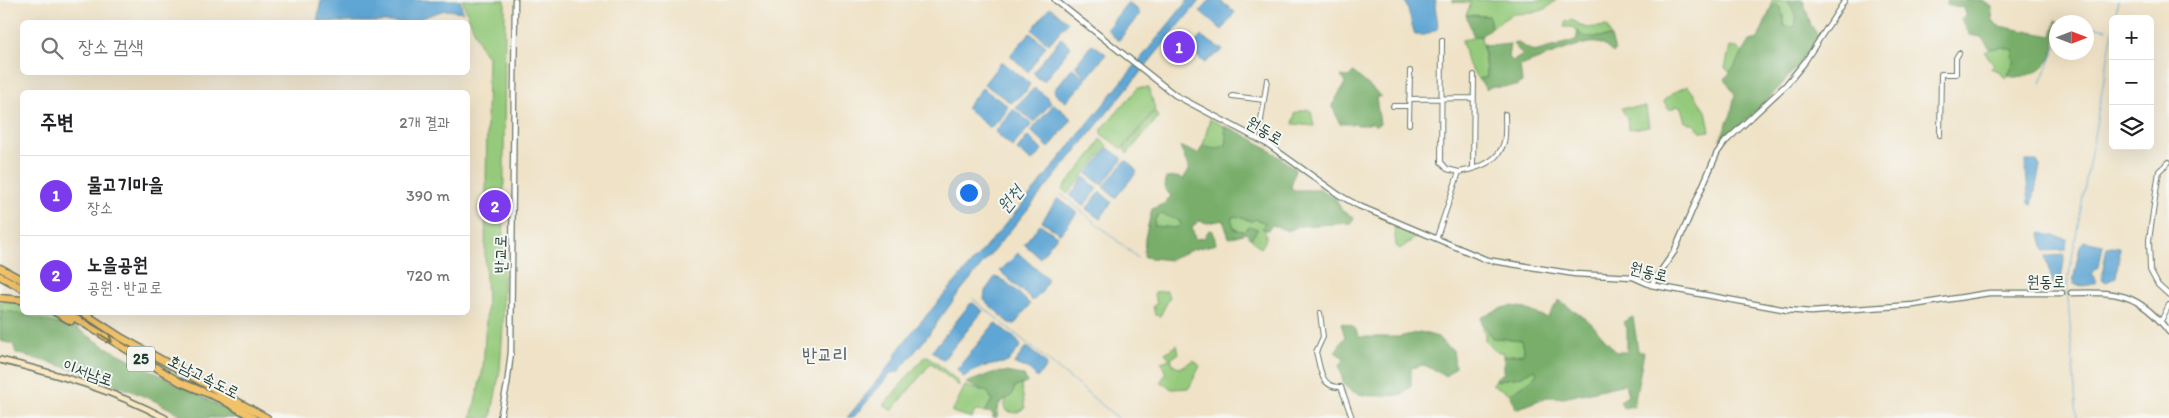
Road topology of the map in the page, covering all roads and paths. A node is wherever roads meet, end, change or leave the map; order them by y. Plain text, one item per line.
1 (515, 0) edge
2 (1054, 0) edge
3 (1845, 0) edge
4 (1442, 40) dead end
5 (1959, 52) dead end
6 (1804, 63) joint
7 (1410, 70) dead end
8 (1474, 75) dead end
9 (1267, 80) dead end
10 (1232, 96) dead end
11 (1442, 98) junction
12 (1474, 98) junction
13 (1409, 99) junction
14 (1264, 100) junction
15 (1393, 106) dead end
16 (1409, 106) junction
17 (1505, 114) dead end
18 (1409, 124) dead end
19 (1940, 135) dead end
20 (1255, 137) junction
21 (2169, 162) edge
22 (1473, 169) junction
23 (1460, 172) junction
24 (1437, 237) junction
25 (0, 268) edge
26 (0, 276) edge
27 (20, 279) edge
28 (1651, 285) junction
29 (20, 287) edge
30 (2062, 293) joint
31 (2071, 293) joint
32 (2169, 295) edge
33 (0, 298) edge
34 (20, 300) edge
35 (2169, 305) edge
36 (1320, 312) dead end
37 (61, 315) edge
38 (70, 315) edge
39 (87, 315) edge
40 (2161, 321) junction
41 (85, 324) junction
42 (2169, 332) edge
43 (0, 360) edge
44 (165, 418) edge
45 (254, 418) edge
46 (267, 418) edge
47 (500, 418) edge
48 (1352, 418) edge

1 - 47 street, 반교로
2 - 20 street, 원동로
3 - 6 street
4 - 11 street
5 - 19 street
6 - 28 street
7 - 13 street
8 - 12 street
9 - 14 street
10 - 14 street
11 - 12 street
11 - 13 street
11 - 23 street
12 - 22 street
13 - 16 street
14 - 20 street
15 - 16 street
16 - 18 street
17 - 22 street
20 - 24 street, 원동로
21 - 32 street
22 - 23 street
23 - 24 street
24 - 28 street, 원동로
25 - 27 highway
26 - 29 highway
28 - 30 street, 원동로
30 - 31 street, 원동로
31 - 40 street, 원동로
33 - 34 highway
35 - 40 street
36 - 48 street
37 - 41 highway
38 - 41 highway, 호남고속도로 / 25
39 - 46 highway, 호남고속도로 / 25
40 - 42 street, 원동로
41 -> 45 highway, 호남고속도로 / 25
43 - 44 main road, 이서남로

